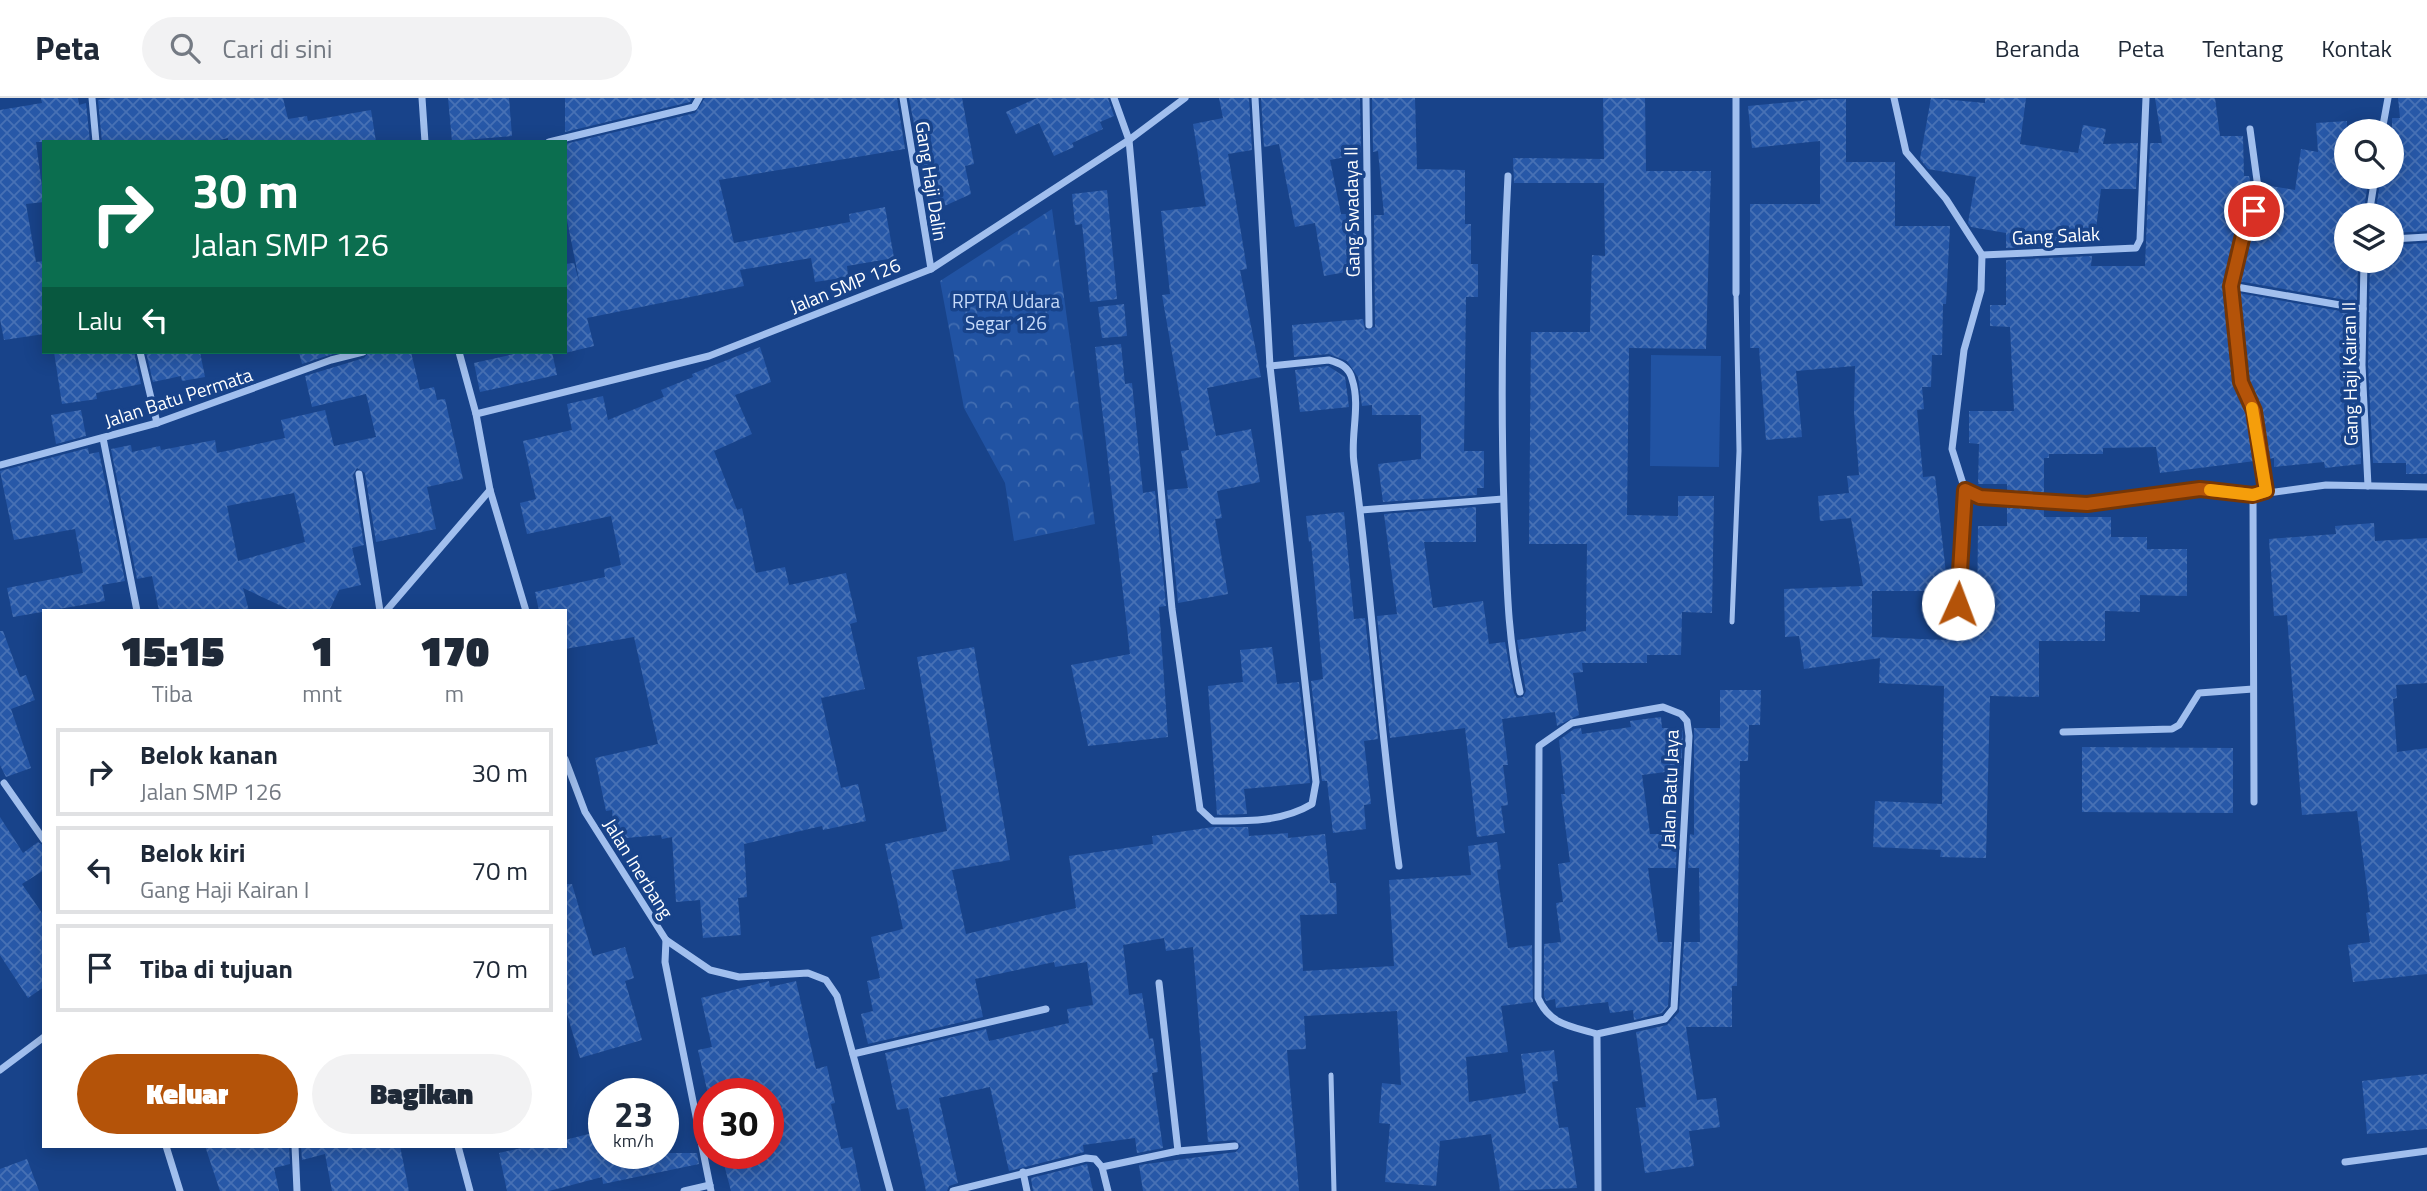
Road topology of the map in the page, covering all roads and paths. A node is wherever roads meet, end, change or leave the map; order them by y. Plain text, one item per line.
1 (92, 98) edge
2 (422, 98) edge
3 (699, 98) edge
4 (903, 98) edge
5 (1114, 98) edge
6 (1185, 98) edge
7 (1255, 98) edge
8 (1366, 98) edge
9 (1736, 98) edge
10 (1894, 98) edge
11 (2146, 98) edge
12 (2388, 98) edge
13 (2384, 119) edge
14 (2250, 129) dead end
15 (96, 140) edge
16 (425, 140) edge
17 (557, 140) edge
18 (1129, 140) junction
19 (1508, 176) dead end
20 (2427, 237) edge
21 (2404, 238) edge
22 (1982, 255) junction
23 (931, 269) junction
24 (2364, 273) edge
25 (2231, 286) junction
26 (1737, 293) joint
27 (2363, 309) junction
28 (1369, 325) dead end
29 (140, 354) edge
30 (356, 354) edge
31 (460, 354) edge
32 (1270, 366) junction
33 (477, 414) junction
34 (157, 423) junction
35 (103, 438) junction
36 (0, 465) edge
37 (359, 474) dead end
38 (2368, 486) junction
39 (2427, 486) edge
40 (490, 490) junction
41 (1965, 490) junction
42 (2266, 491) junction
43 (2253, 495) junction
44 (1503, 499) junction
45 (1361, 510) junction
46 (1958, 604) dead end
47 (136, 609) edge
48 (380, 609) edge
49 (388, 609) edge
50 (525, 609) edge
51 (1732, 622) dead end
52 (2253, 689) junction
53 (1520, 692) dead end
54 (2063, 732) dead end
55 (567, 764) edge
56 (4, 783) dead end
57 (2254, 803) dead end
58 (42, 837) edge
59 (1399, 866) dead end
60 (666, 940) junction
61 (1159, 983) dead end
62 (1046, 1009) dead end
63 (1597, 1034) junction
64 (42, 1038) edge
65 (853, 1054) junction
66 (0, 1070) edge
67 (1331, 1075) dead end
68 (1235, 1146) dead end
69 (167, 1148) edge
70 (295, 1148) edge
71 (459, 1148) edge
72 (1178, 1151) junction
73 (2427, 1151) edge
74 (2345, 1162) dead end
75 (1102, 1167) junction
76 (1023, 1172) junction
77 (711, 1188) edge
78 (180, 1191) edge
79 (297, 1191) edge
80 (470, 1191) edge
81 (684, 1191) edge
82 (890, 1191) edge
83 (953, 1191) edge
84 (1027, 1191) edge
85 (1108, 1191) edge
86 (1334, 1191) edge
87 (1598, 1191) edge

1 - 15 street
2 - 16 street
3 - 17 street
4 - 23 street, Gang Haji Dalin
5 - 18 street
6 - 18 street, Jalan SMP 126
7 - 32 street
8 - 28 street, Gang Swadaya II
9 - 26 street
10 - 22 street
11 - 22 street, Gang Salak
12 - 13 street
14 - 25 street
18 - 23 street, Jalan SMP 126
18 - 32 street
19 - 44 street
20 - 21 street
22 - 41 street
23 - 33 street, Jalan SMP 126
24 - 27 street, Gang Haji Kairan II
25 - 27 street
25 - 42 street
26 - 51 lane
27 - 38 street, Gang Haji Kairan II
29 - 34 street
30 - 34 street, Jalan Batu Permata
31 - 33 street
32 - 45 street
33 - 40 street
34 - 35 street, Jalan Batu Permata
35 - 36 street, Jalan Batu Permata
35 - 47 street
37 - 48 street
38 - 39 street
38 - 42 street
40 - 49 street
40 - 50 street
41 - 43 street
41 - 46 street
42 - 43 street
43 - 52 street
44 - 45 street
44 - 53 street
45 - 59 street
52 - 54 street
52 - 57 street
55 - 60 street, Jalan Inerbang
56 - 58 street
60 - 65 street, Jalan Inerbang
60 - 77 street
61 - 72 street
62 - 65 street
63 - 63 street, Jalan Batu Jaya
63 - 87 street
64 - 66 street
65 - 82 street, Jalan Inerbang
67 - 86 lane
68 - 72 street
69 - 78 street
70 - 79 street
71 - 80 street
72 - 75 street
73 - 74 street
75 - 76 street
75 - 85 street
76 - 83 street
76 - 84 street
77 - 81 street

